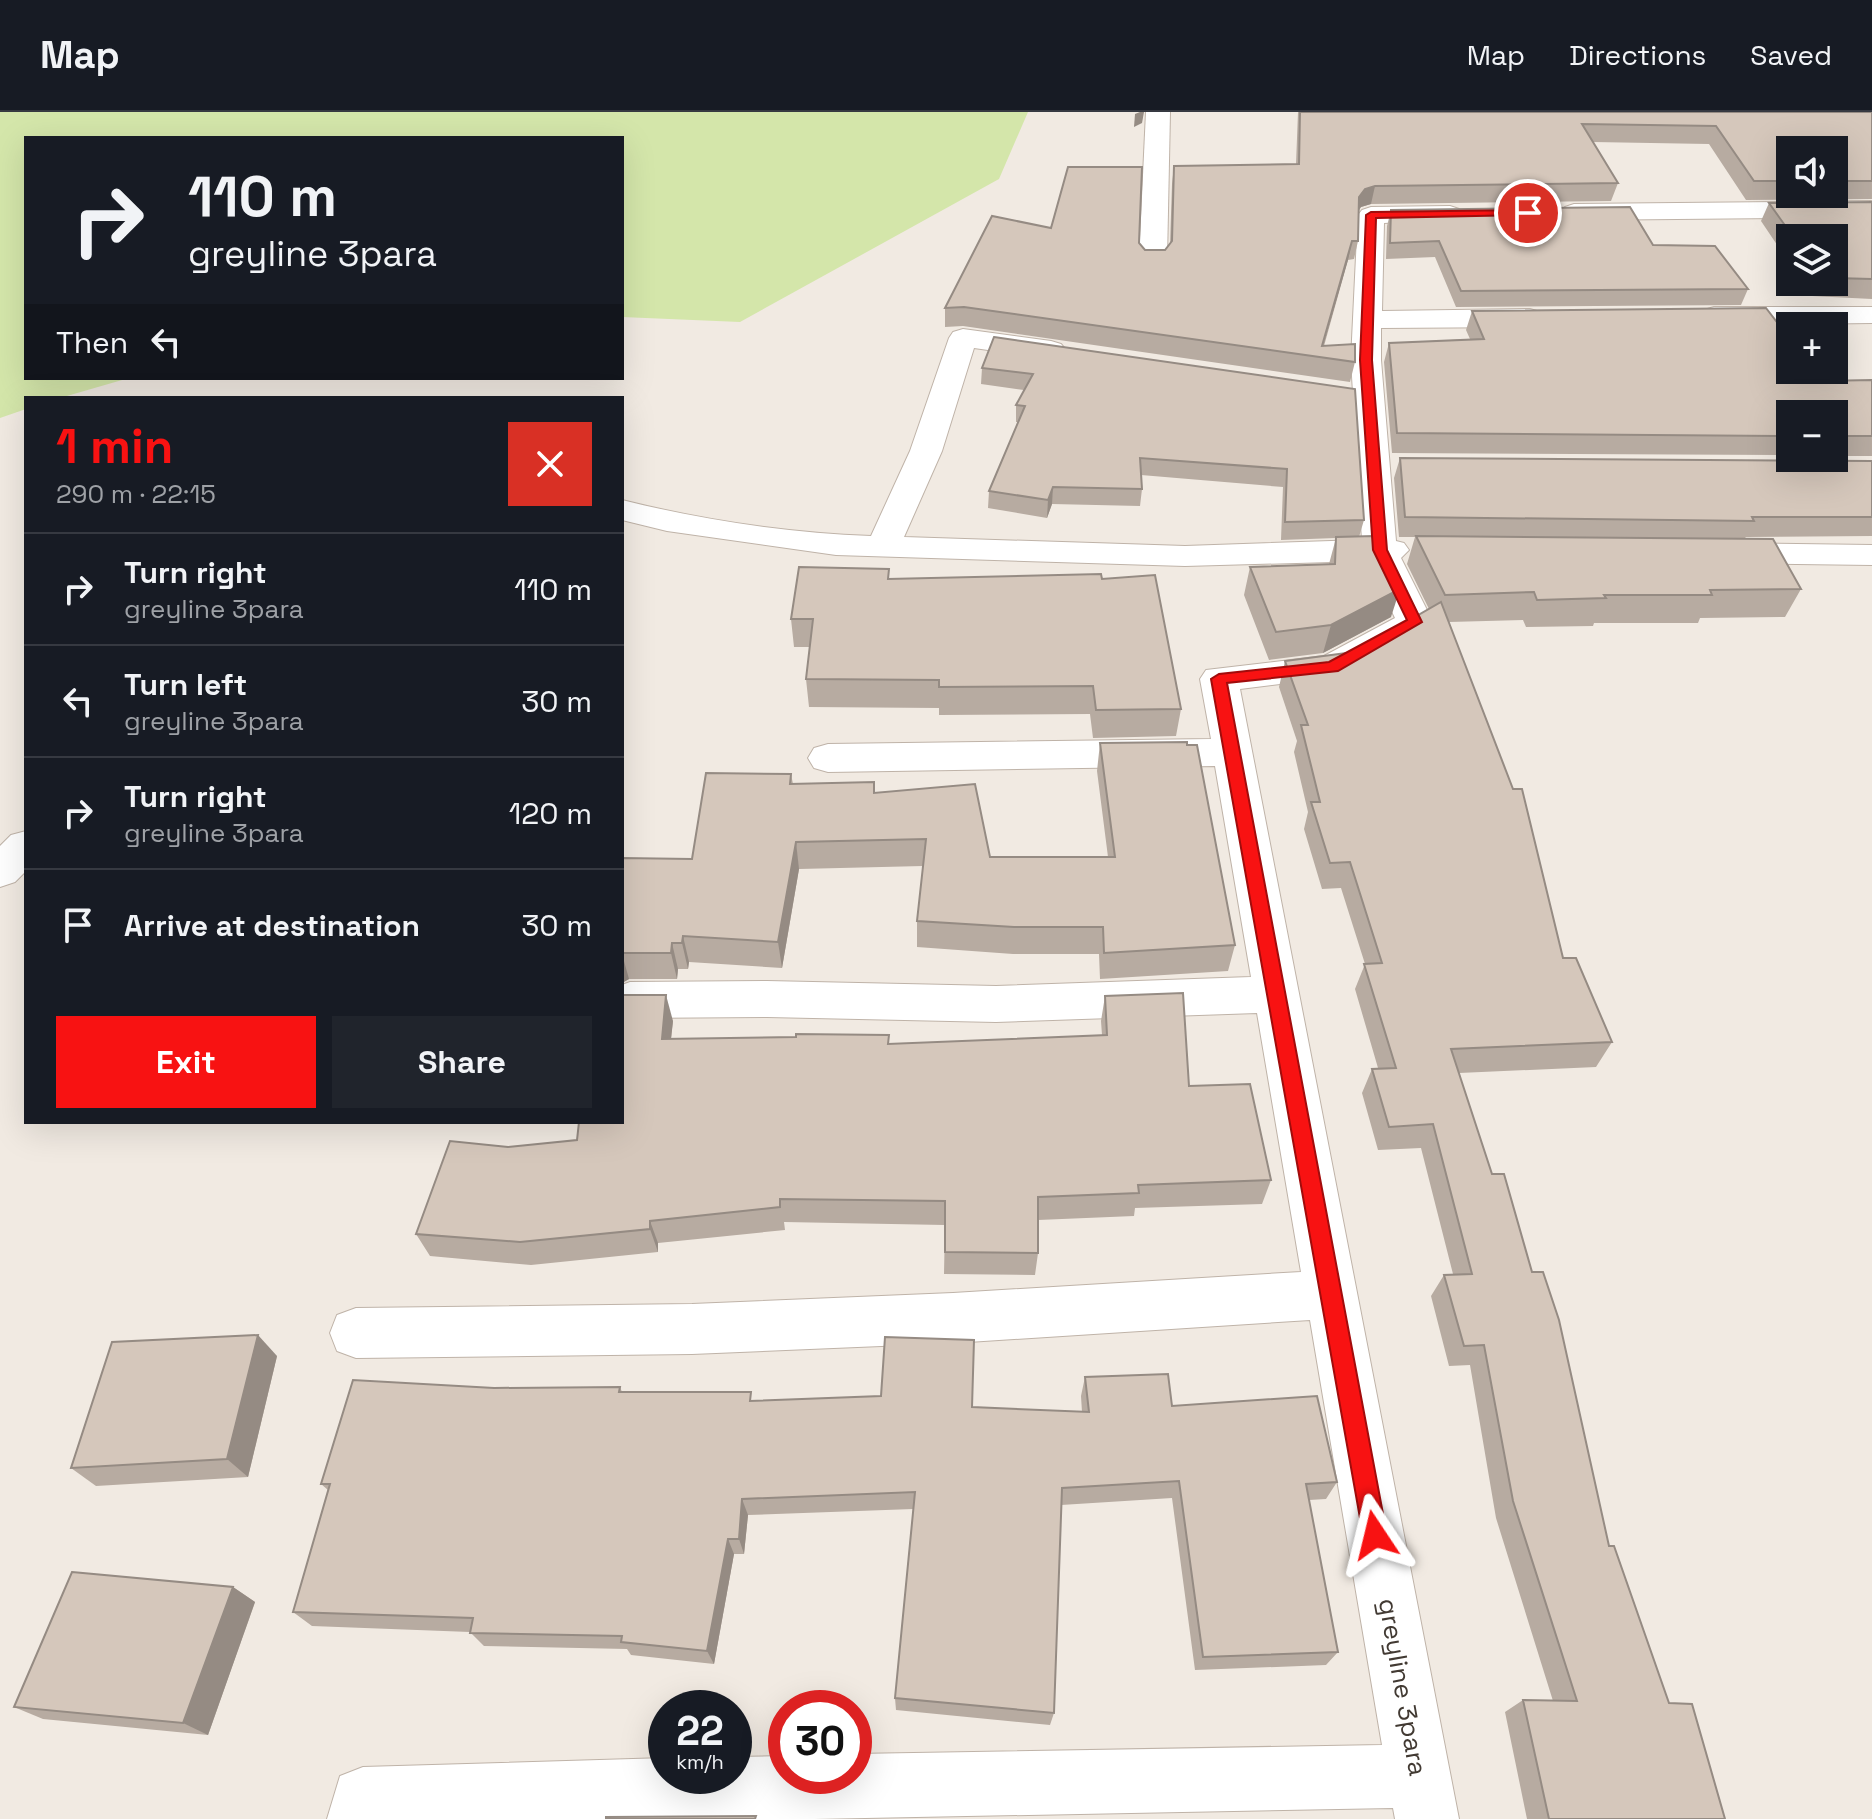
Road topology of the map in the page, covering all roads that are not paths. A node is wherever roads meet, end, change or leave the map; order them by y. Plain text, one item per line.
1 (1158, 112) edge
2 (1872, 209) edge
3 (1481, 213) edge
4 (1543, 213) edge
5 (1153, 260) edge
6 (1872, 315) edge
7 (1683, 317) edge
8 (1557, 318) edge
9 (1367, 320) junction
10 (1074, 353) edge
11 (624, 510) edge
12 (883, 547) junction
13 (1380, 550) junction
14 (1427, 551) edge
15 (1695, 553) edge
16 (1872, 555) edge
17 (1232, 752) junction
18 (828, 758) dead end
19 (24, 848) edge
20 (0, 871) edge
21 (1276, 994) junction
22 (630, 1000) edge
23 (1331, 1294) junction
24 (356, 1333) dead end
25 (1423, 1798) edge
26 (359, 1819) edge

1 - 5 street
2 - 4 street
3 - 9 street, greyline 3para
6 - 7 street
8 - 9 street
9 - 13 street, greyline 3para
10 - 12 street
11 - 12 street
12 - 13 street
13 - 14 street
13 - 17 street, greyline 3para
15 - 16 street
17 - 18 street
17 - 21 street, greyline 3para
19 - 20 street
21 - 22 street
21 - 23 street, greyline 3para
23 - 24 street
23 - 25 street, greyline 3para
25 - 26 street

